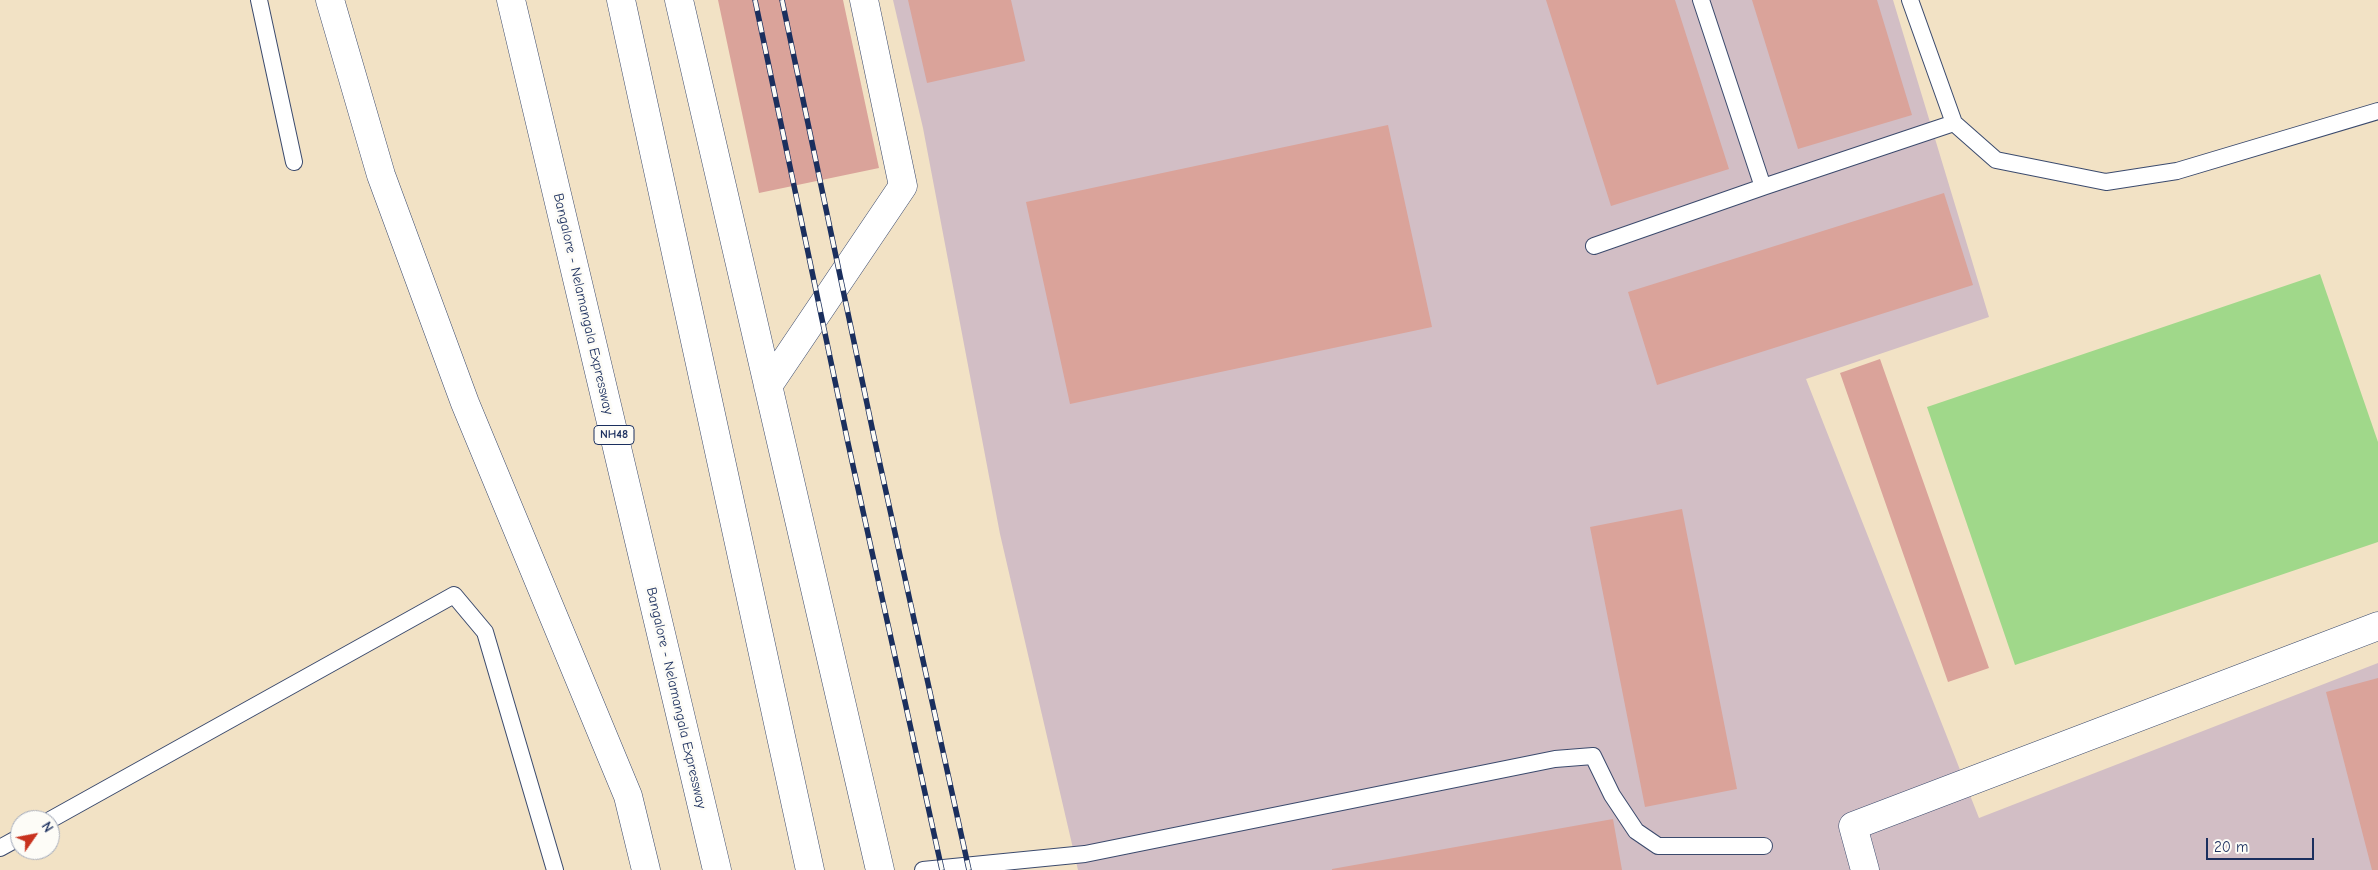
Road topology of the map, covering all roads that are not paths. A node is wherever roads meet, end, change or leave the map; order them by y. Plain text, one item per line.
1 (259, 0) edge
2 (330, 0) edge
3 (511, 0) edge
4 (621, 0) edge
5 (679, 0) edge
6 (864, 0) edge
7 (1701, 0) edge
8 (1910, 0) edge
9 (2378, 112) edge
10 (1954, 123) junction
11 (294, 162) dead end
12 (1763, 187) junction
13 (1594, 246) dead end
14 (768, 386) junction
15 (2378, 626) edge
16 (60, 814) edge
17 (1764, 846) dead end
18 (555, 870) edge
19 (646, 870) edge
20 (717, 870) edge
21 (810, 870) edge
22 (880, 870) edge
23 (922, 870) edge
24 (1865, 870) edge

1 - 11 lane
2 - 19 main road
3 - 20 main road, Bangalore - Nelamangala Expressway / NH48
4 - 21 main road
5 - 14 main road
6 - 14 main road
7 - 12 lane
8 - 10 lane
9 - 10 lane
10 - 12 lane
12 - 13 lane
14 - 22 main road
15 - 24 main road
16 - 18 lane
17 - 23 lane

